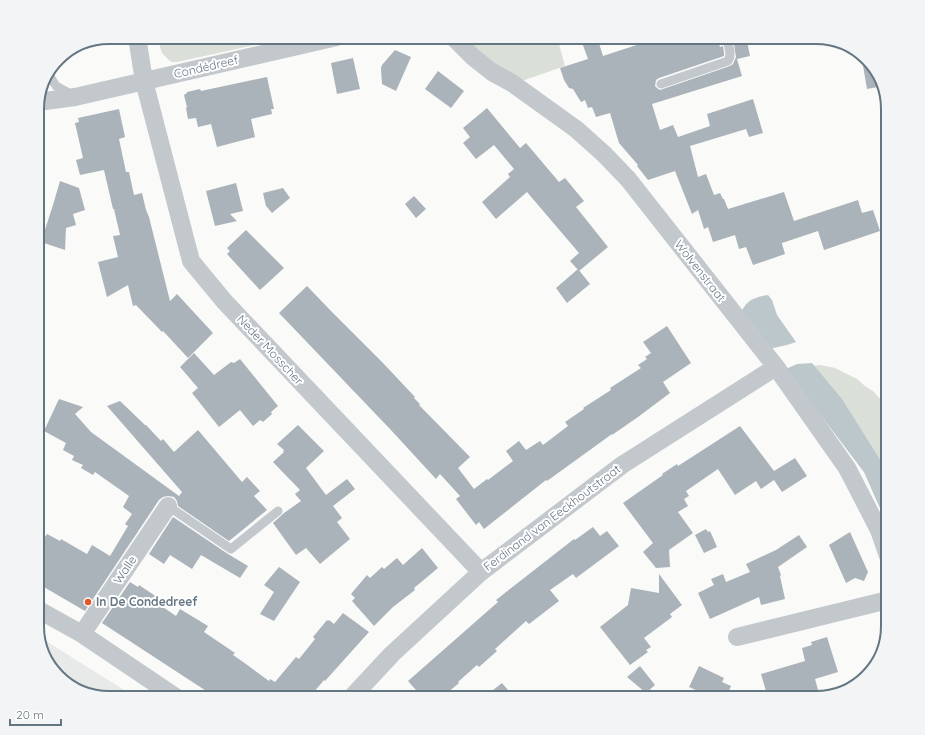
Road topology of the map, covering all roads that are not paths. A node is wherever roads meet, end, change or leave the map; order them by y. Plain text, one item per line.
1 (138, 44) edge
2 (306, 44) edge
3 (460, 44) edge
4 (728, 44) edge
5 (52, 79) edge
6 (144, 81) junction
7 (661, 84) dead end
8 (75, 96) junction
9 (45, 101) edge
10 (776, 367) junction
11 (168, 506) joint
12 (278, 511) dead end
13 (881, 536) edge
14 (481, 572) junction
15 (881, 602) edge
16 (44, 613) edge
17 (82, 634) junction
18 (737, 637) dead end
19 (167, 691) edge
20 (358, 691) edge

1 - 6 street, Neder Mosscher
2 - 6 street, Condédreef
3 - 10 street, Wolvenstraat
4 - 7 lane
5 - 8 lane
6 - 8 street, Condédreef
6 - 14 street, Neder Mosscher
8 - 9 street, Condédreef
10 - 13 street, Wolvenstraat
10 - 14 street, Ferdinand van Eeckhoutstraat
11 - 12 lane
11 - 17 street, Walle
14 - 20 street, Ferdinand van Eeckhoutstraat
15 - 18 street
16 - 17 street
17 - 19 street

